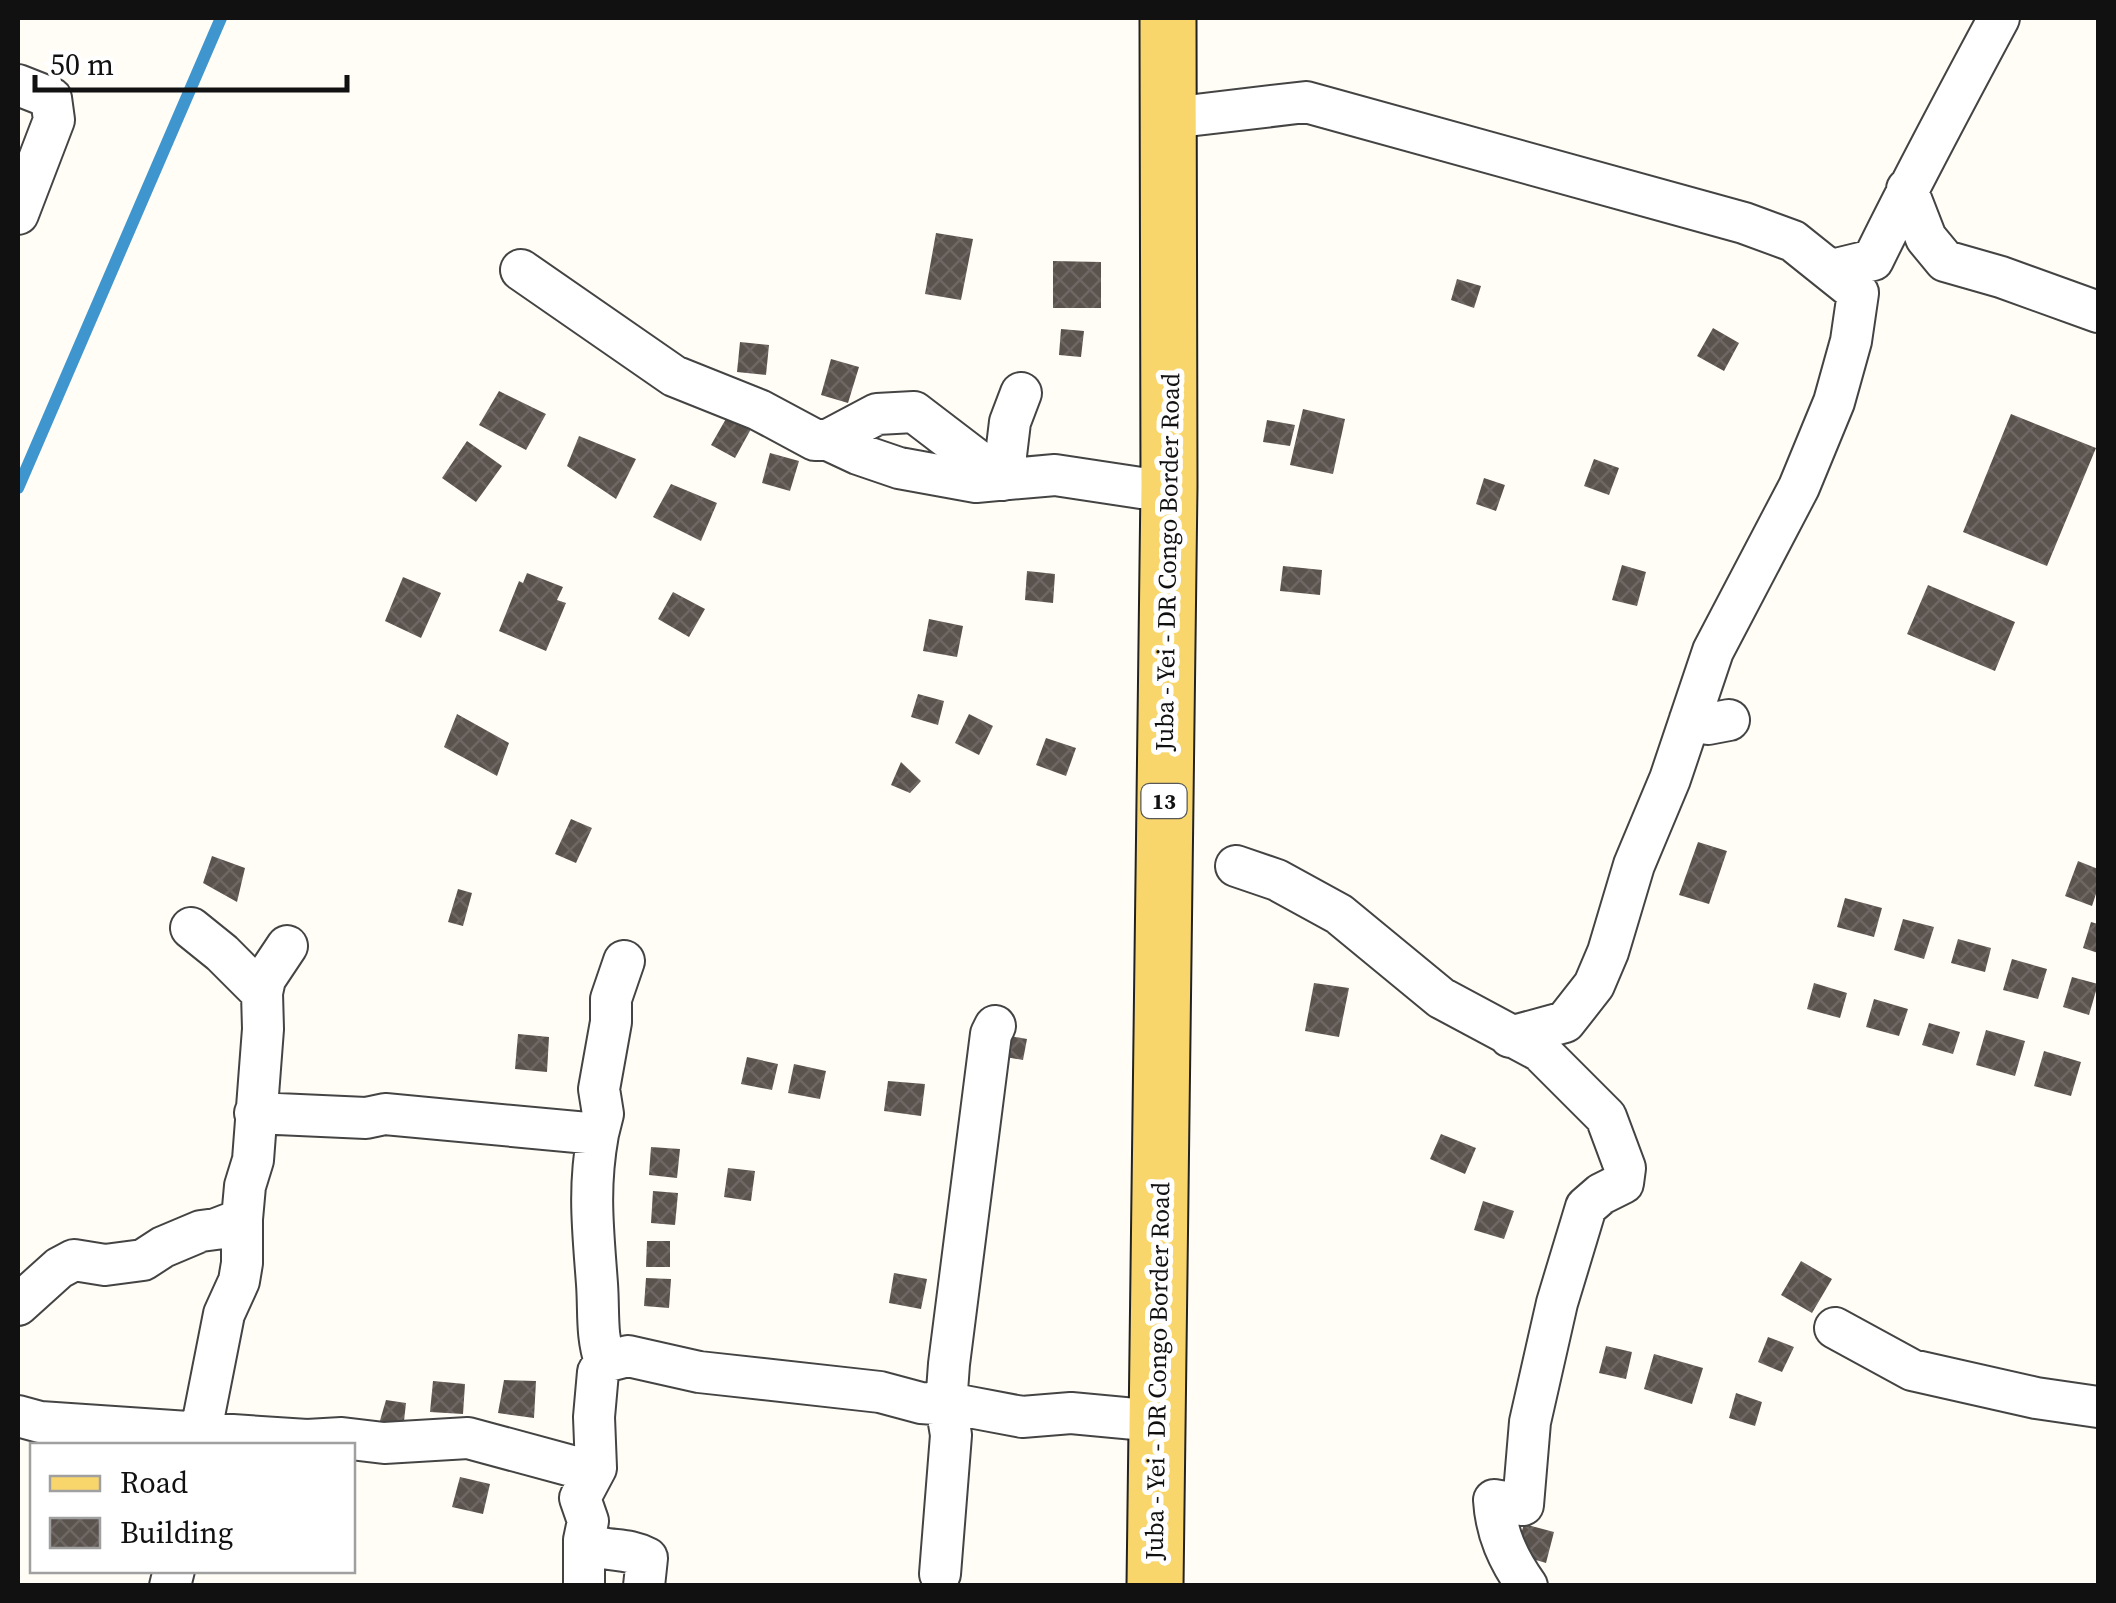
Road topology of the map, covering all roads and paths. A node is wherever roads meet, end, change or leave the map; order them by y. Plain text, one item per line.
1 (1168, 18) edge
2 (1999, 18) edge
3 (18, 85) edge
4 (1170, 118) junction
5 (1907, 190) junction
6 (18, 214) edge
7 (521, 270) dead end
8 (1832, 270) junction
9 (2098, 312) edge
10 (1021, 393) dead end
11 (828, 440) junction
12 (1003, 480) junction
13 (1169, 486) junction
14 (1236, 866) dead end
15 (190, 928) dead end
16 (287, 946) dead end
17 (624, 961) dead end
18 (262, 994) junction
19 (1579, 1005) junction
20 (994, 1026) dead end
21 (1510, 1038) junction
22 (1558, 1070) junction
23 (255, 1112) junction
24 (598, 1134) junction
25 (242, 1220) junction
26 (18, 1305) edge
27 (1835, 1328) dead end
28 (605, 1362) junction
29 (946, 1405) junction
30 (2098, 1407) edge
31 (18, 1416) edge
32 (1157, 1426) junction
33 (200, 1438) edge
34 (596, 1468) junction
35 (584, 1540) junction
36 (940, 1574) dead end
37 (584, 1586) edge
38 (644, 1586) edge
39 (1155, 1586) edge
40 (1526, 1586) edge

1 - 4 main road, Juba - Yei - DR Congo Border Road / 13
2 - 5 street
3 - 6 street
4 - 8 street
4 - 13 main road, Juba - Yei - DR Congo Border Road / 13
5 - 8 street
5 - 9 street
7 - 11 street
8 - 19 street
10 - 12 street
11 - 12 street
11 - 12 street
12 - 13 street
13 - 32 main road, Juba - Yei - DR Congo Border Road / 13
14 - 21 street
15 - 18 street
16 - 18 street
17 - 24 street
18 - 23 street
19 - 21 street
19 - 22 street
20 - 29 street
21 - 22 street
22 - 40 street
23 - 24 street
23 - 25 street
24 - 28 street
25 - 26 street
25 - 33 street
27 - 30 street
28 - 29 street
28 - 34 street
29 - 32 street
29 - 36 street
31 - 33 street
32 - 39 main road, Juba - Yei - DR Congo Border Road / 13
33 - 34 street
34 - 35 street
35 - 37 street
35 - 38 street

